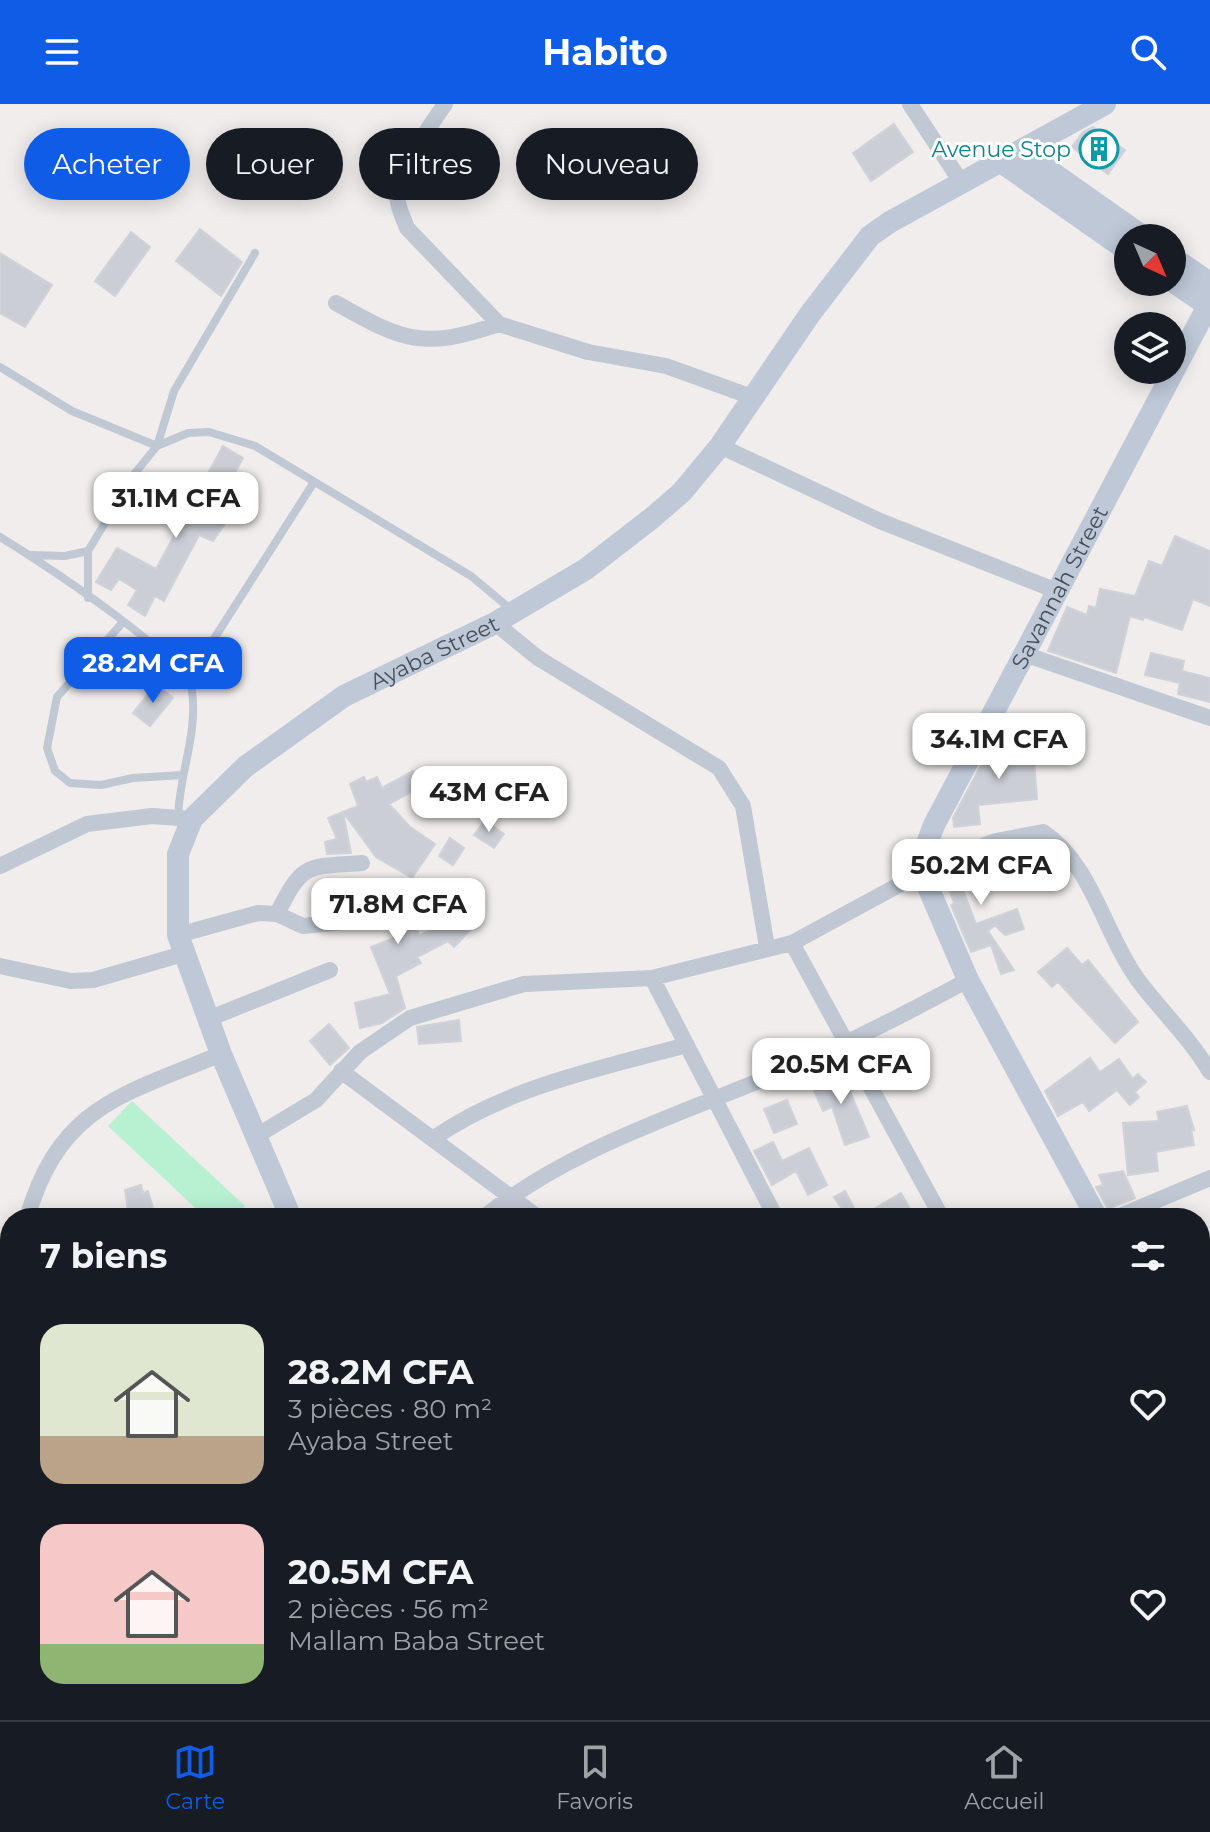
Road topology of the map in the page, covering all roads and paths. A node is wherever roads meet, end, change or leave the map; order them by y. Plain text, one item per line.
1 (445, 104) edge
2 (910, 104) edge
3 (1105, 104) edge
4 (1023, 152) junction
5 (1001, 162) junction
6 (963, 185) junction
7 (1125, 224) edge
8 (1114, 241) edge
9 (255, 253) dead end
10 (1186, 272) edge
11 (1186, 288) edge
12 (1210, 299) edge
13 (336, 303) dead end
14 (499, 324) junction
15 (0, 367) edge
16 (752, 397) junction
17 (157, 446) junction
18 (720, 446) junction
19 (314, 482) junction
20 (0, 537) edge
21 (88, 551) junction
22 (31, 555) junction
23 (1057, 591) junction
24 (88, 598) junction
25 (504, 617) junction
26 (123, 622) junction
27 (1024, 654) junction
28 (189, 678) junction
29 (1210, 718) edge
30 (183, 775) junction
31 (185, 818) junction
32 (362, 863) dead end
33 (0, 866) edge
34 (922, 873) junction
35 (277, 914) junction
36 (371, 919) dead end
37 (792, 943) junction
38 (180, 944) junction
39 (767, 947) junction
40 (0, 966) edge
41 (330, 970) dead end
42 (652, 978) junction
43 (968, 980) junction
44 (208, 1019) junction
45 (848, 1043) junction
46 (687, 1045) junction
47 (221, 1054) junction
48 (341, 1071) junction
49 (1210, 1072) edge
50 (714, 1099) junction
51 (258, 1135) junction
52 (434, 1138) junction
53 (1210, 1178) edge
54 (511, 1194) junction
55 (31, 1208) edge
56 (287, 1208) edge
57 (495, 1208) edge
58 (527, 1208) edge
59 (771, 1208) edge
60 (937, 1208) edge
61 (1092, 1208) edge
62 (1139, 1208) edge

1 - 14 street
2 - 6 street
3 - 4 main road, Ayaba Street
4 - 5 main road, Ayaba Street
4 - 7 main road
5 - 6 main road, Ayaba Street
5 - 8 main road
6 - 16 main road, Ayaba Street
9 - 17 lane
10 - 12 main road
11 - 12 main road
12 - 23 main road, Savannah Street
13 - 14 street
14 - 16 street
15 - 17 lane
16 - 18 main road, Ayaba Street
17 - 19 lane
17 - 21 lane
18 - 23 street
18 - 25 main road, Ayaba Street
19 - 25 lane
19 - 28 lane
20 - 22 lane
21 - 22 lane
21 - 24 lane
22 - 24 lane
23 - 27 main road, Savannah Street
24 - 26 lane
25 - 31 main road, Ayaba Street
25 - 39 street
26 - 28 lane
26 - 30 lane
27 - 29 street
27 - 34 main road, Savannah Street
28 - 30 lane
30 - 31 lane
31 - 33 street
31 - 38 main road, Ayaba Street
32 - 35 street
34 - 37 street
34 - 43 main road
34 - 49 street
35 - 36 street
35 - 38 street
37 - 39 street
37 - 45 street
38 - 40 street
38 - 44 main road, Ayaba Street
39 - 42 street
41 - 44 street
42 - 46 street
42 - 48 street
43 - 45 street
43 - 61 main road
44 - 47 main road, Ayaba Street
45 - 50 street
45 - 60 street
46 - 50 street
46 - 52 street
47 - 51 main road, Ayaba Street
47 - 55 street
48 - 51 street
48 - 52 street
50 - 54 street
50 - 59 street
51 - 56 main road, Ayaba Street
52 - 54 street
53 - 62 street
54 - 57 street
54 - 58 street

